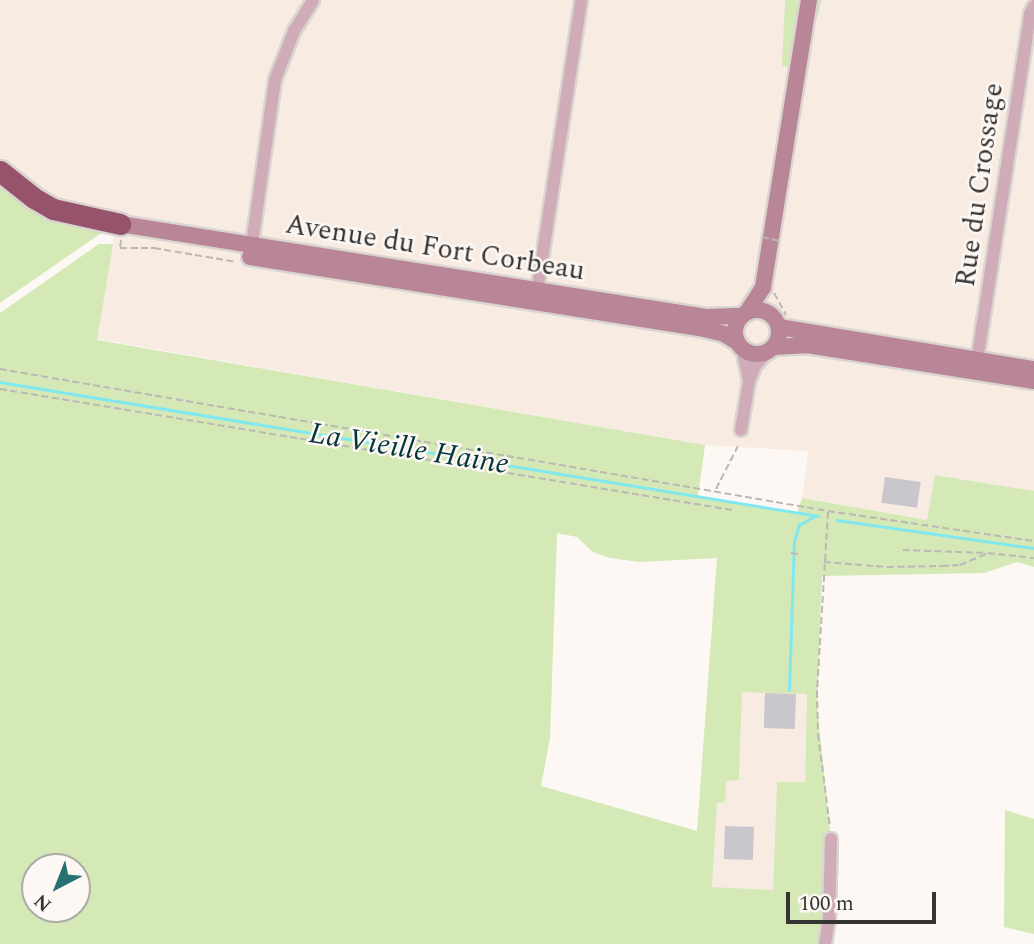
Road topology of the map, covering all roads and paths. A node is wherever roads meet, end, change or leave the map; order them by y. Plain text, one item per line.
1 (313, 0) edge
2 (581, 0) edge
3 (809, 0) edge
4 (1034, 6) edge
5 (0, 171) edge
6 (120, 224) joint
7 (762, 237) dead end
8 (780, 241) dead end
9 (251, 251) junction
10 (763, 287) junction
11 (536, 296) junction
12 (745, 314) junction
13 (776, 321) junction
14 (740, 345) junction
15 (771, 349) junction
16 (976, 365) junction
17 (0, 369) edge
18 (1034, 369) edge
19 (749, 381) junction
20 (1034, 381) edge
21 (0, 389) edge
22 (741, 430) dead end
23 (738, 446) dead end
24 (715, 490) junction
25 (732, 510) dead end
26 (828, 512) junction
27 (1034, 541) edge
28 (903, 550) dead end
29 (791, 553) dead end
30 (988, 553) junction
31 (798, 554) dead end
32 (1034, 558) edge
33 (823, 562) junction
34 (831, 839) joint
35 (825, 944) edge

1 - 9 street
2 - 11 street
3 - 10 street
4 - 16 street, Rue du Crossage
5 - 6 highway
6 - 9 street, Avenue du Fort Corbeau
7 - 8 path, bridge
9 - 11 street, Avenue du Fort Corbeau
10 - 12 street
10 - 13 street
11 - 12 street, Avenue du Fort Corbeau
11 - 14 street, Avenue du Fort Corbeau
12 - 13 street
12 - 14 street
13 - 15 street
13 - 16 street
14 - 15 street
14 - 19 street
15 - 16 street
15 - 19 street
16 - 18 street
16 - 20 street
17 - 24 path
19 - 22 street
21 - 25 path
23 - 24 path
24 - 26 path
26 - 27 path
26 - 33 path
28 - 30 path
29 - 31 path
30 - 32 path
30 - 33 path
33 - 34 path
34 - 35 street

